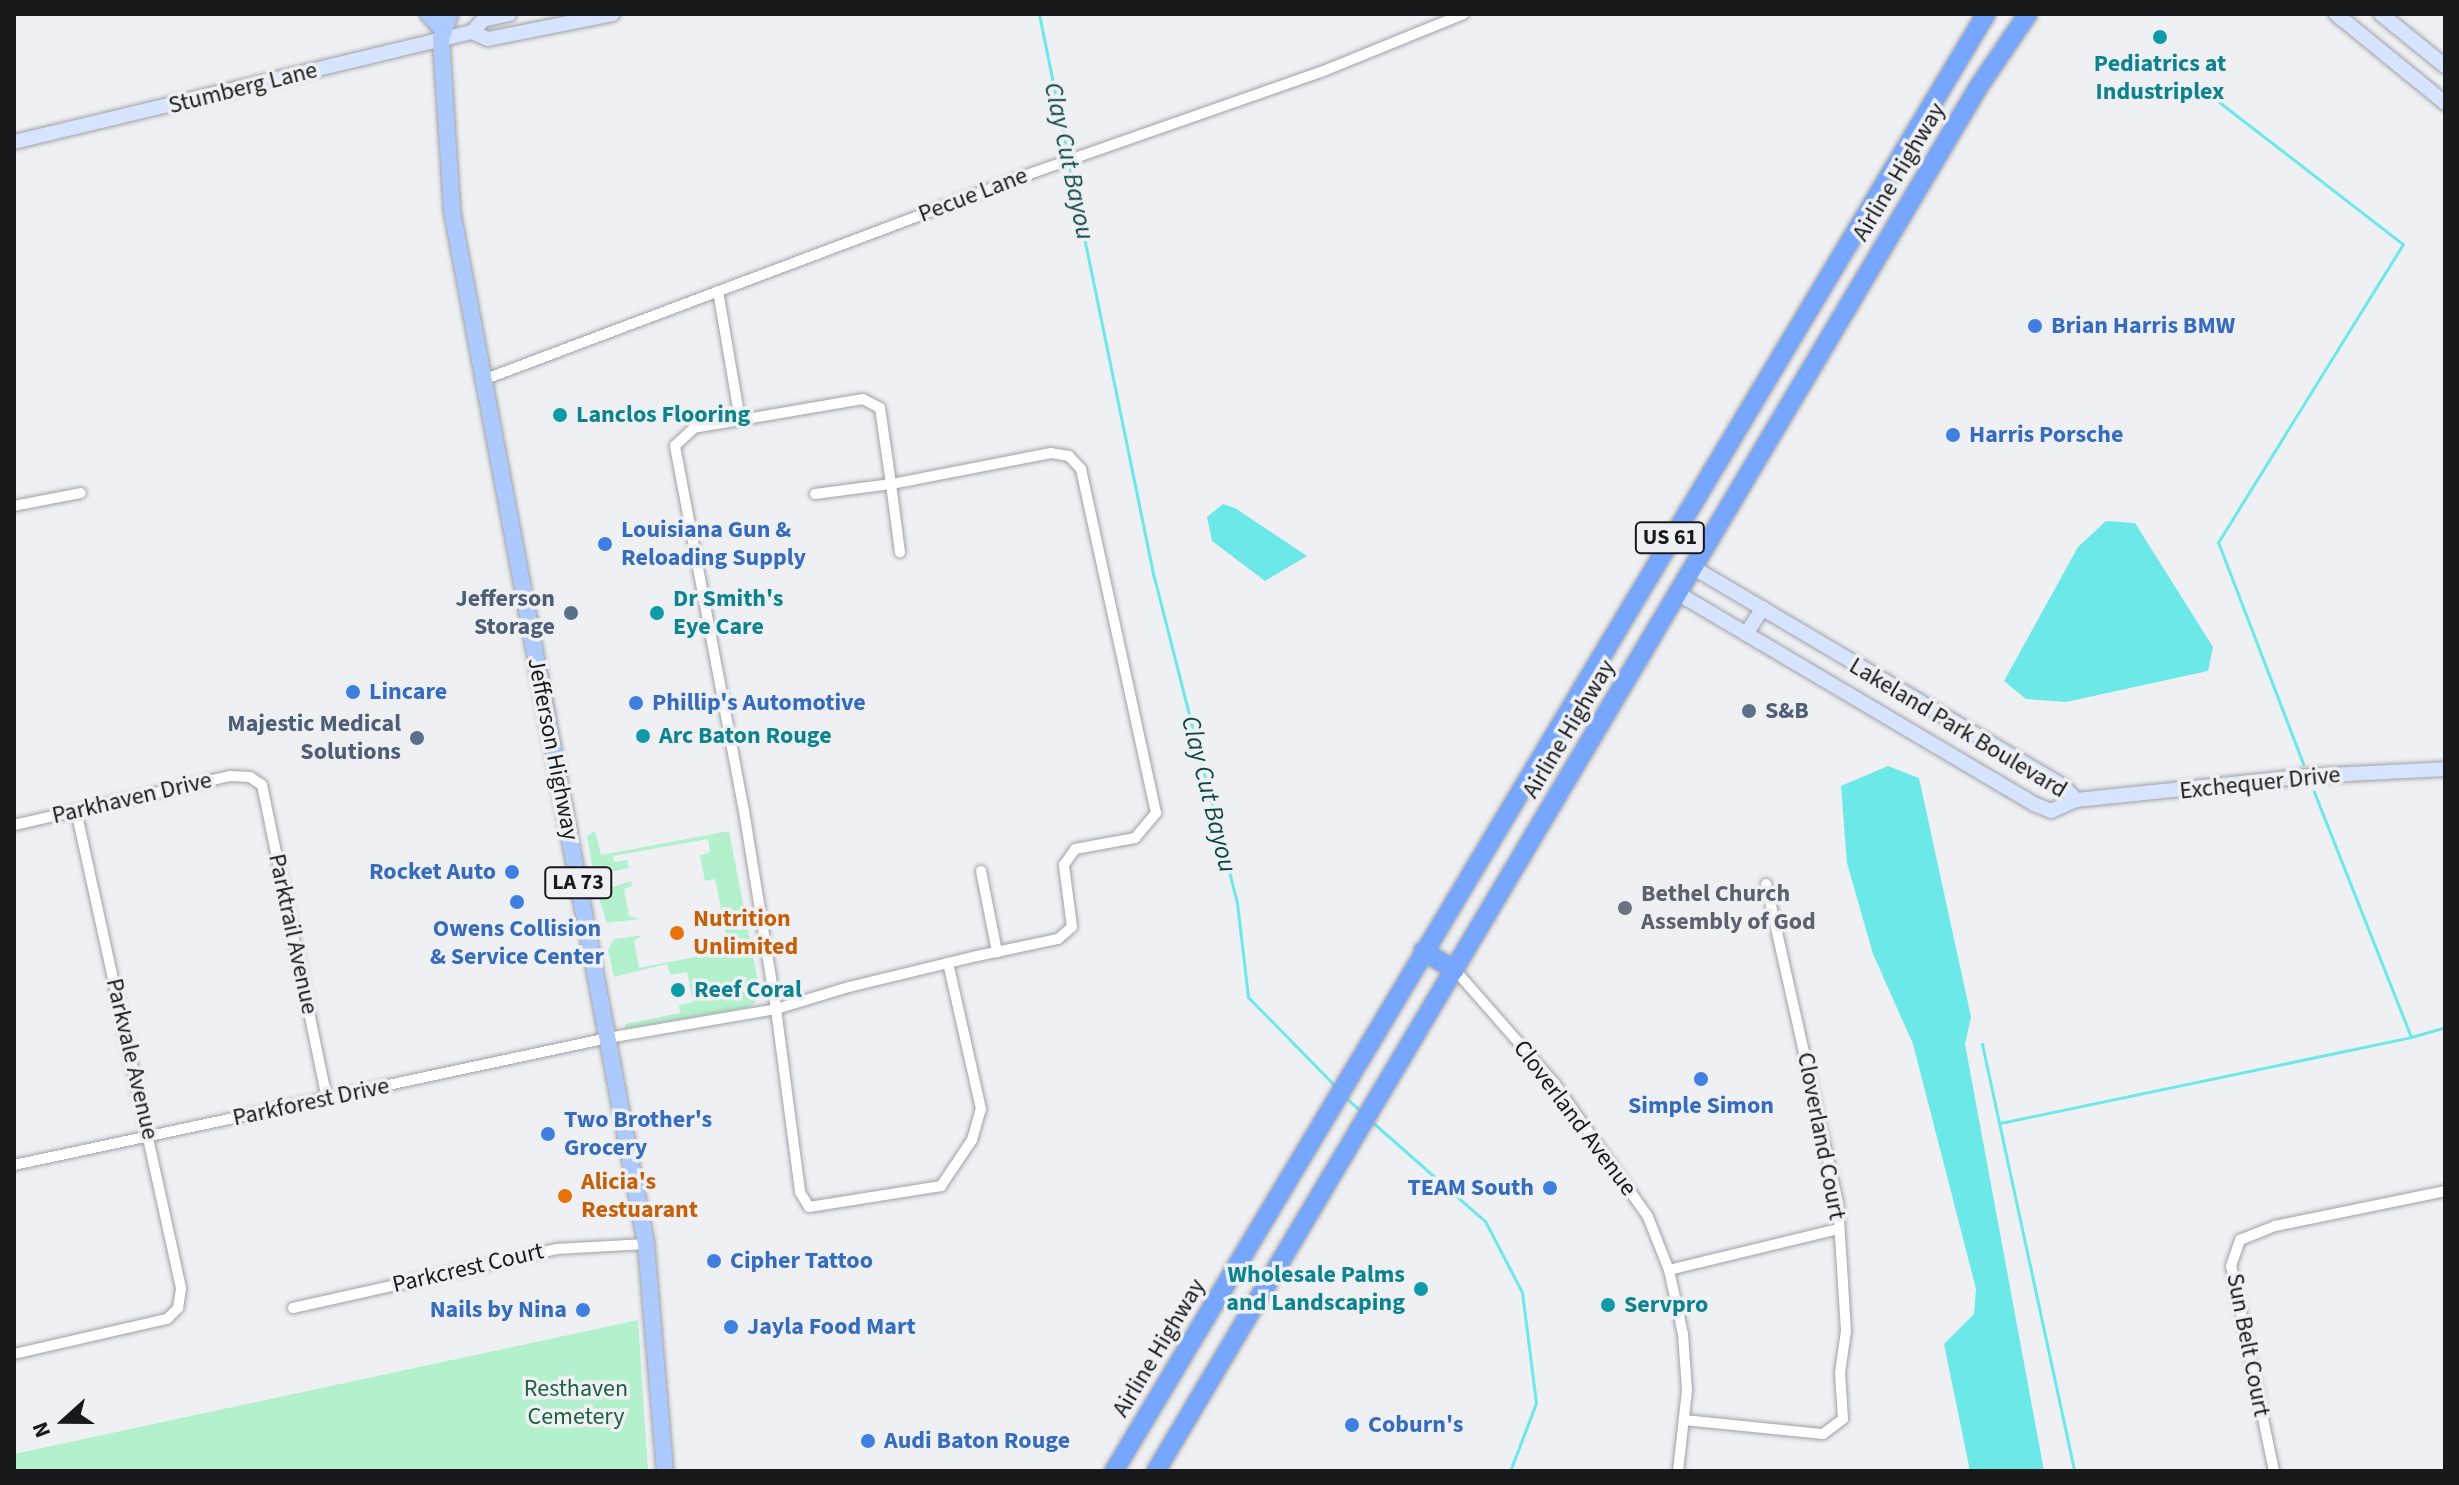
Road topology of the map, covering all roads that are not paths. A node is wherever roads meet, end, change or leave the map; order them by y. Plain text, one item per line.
1 (428, 14) edge
2 (509, 14) edge
3 (613, 14) edge
4 (1464, 14) edge
5 (1986, 14) edge
6 (2028, 14) edge
7 (2336, 14) edge
8 (2381, 14) edge
9 (444, 27) edge
10 (472, 32) junction
11 (2445, 66) edge
12 (2445, 103) edge
13 (14, 142) edge
14 (718, 291) junction
15 (483, 380) junction
16 (1741, 417) junction
17 (740, 420) junction
18 (1769, 437) junction
19 (891, 484) junction
20 (81, 493) dead end
21 (815, 494) dead end
22 (14, 506) edge
23 (1664, 548) junction
24 (900, 552) dead end
25 (1694, 568) junction
26 (1649, 572) junction
27 (1679, 594) junction
28 (1763, 608) junction
29 (1746, 634) junction
30 (1818, 643) junction
31 (1801, 666) junction
32 (1905, 696) junction
33 (1891, 719) junction
34 (2030, 768) junction
35 (2445, 769) edge
36 (250, 777) joint
37 (2016, 793) junction
38 (2076, 800) junction
39 (76, 811) junction
40 (14, 825) edge
41 (981, 871) dead end
42 (1766, 884) dead end
43 (1423, 951) junction
44 (997, 952) junction
45 (948, 963) junction
46 (1455, 970) junction
47 (776, 1009) junction
48 (608, 1038) junction
49 (327, 1098) junction
50 (150, 1136) junction
51 (14, 1165) edge
52 (2445, 1191) edge
53 (1839, 1229) junction
54 (646, 1244) junction
55 (1669, 1270) junction
56 (293, 1308) dead end
57 (1195, 1334) junction
58 (1226, 1353) junction
59 (14, 1354) edge
60 (1684, 1420) junction
61 (665, 1471) edge
62 (1114, 1471) edge
63 (1156, 1471) edge
64 (1678, 1471) edge
65 (2274, 1471) edge

1 - 9 main road
2 - 10 street, Stumberg Lane
3 - 10 street, Stumberg Lane
4 - 14 street, Pecue Lane
5 - 16 highway, Airline Highway / US 61
6 - 18 highway, Airline Highway / US 61
7 - 12 street
8 - 11 street
9 - 10 street, Stumberg Lane
9 - 13 street, Stumberg Lane
9 - 15 main road, Jefferson Highway / LA 73
14 - 15 street, Pecue Lane
14 - 17 street
15 - 48 main road, Jefferson Highway / LA 73
16 - 18 highway
16 - 23 highway, Airline Highway / US 61
17 - 19 street
17 - 47 street
18 - 25 highway, Airline Highway / US 61
19 - 21 street
19 - 24 street
19 - 44 street, Parkforest Drive
20 - 22 street
23 - 25 highway
23 - 26 highway, Airline Highway / US 61
25 - 27 highway, Airline Highway / US 61
25 - 28 street, Lakeland Park Boulevard
26 - 27 highway
26 - 43 highway, Airline Highway / US 61
27 - 29 street, Lakeland Park Boulevard
27 - 46 highway, Airline Highway / US 61
28 - 29 street
28 - 30 street, Lakeland Park Boulevard
29 - 31 street, Lakeland Park Boulevard
30 - 31 street
30 - 32 street, Lakeland Park Boulevard
31 - 33 street, Lakeland Park Boulevard
32 - 33 street
32 - 34 street, Lakeland Park Boulevard
33 - 37 street, Lakeland Park Boulevard
34 - 37 street
34 - 38 street, Lakeland Park Boulevard
35 - 38 street, Exchequer Drive
36 - 39 street, Parkhaven Drive
36 - 49 street, Parktrail Avenue
37 - 38 street, Lakeland Park Boulevard
39 - 40 street, Parkhaven Drive
39 - 50 street, Parkvale Avenue
41 - 44 street
42 - 53 street, Cloverland Court
43 - 46 highway
43 - 57 highway, Airline Highway / US 61
44 - 45 street, Parkforest Drive
45 - 47 street, Parkforest Drive
45 - 47 street
46 - 55 street, Cloverland Avenue
46 - 58 highway, Airline Highway / US 61
47 - 48 street, Parkforest Drive
48 - 49 street, Parkforest Drive
48 - 54 main road, Jefferson Highway / LA 73
49 - 50 street, Parkforest Drive
50 - 51 street, Parkforest Drive
50 - 59 street, Parkvale Avenue
52 - 65 street, Sun Belt Court
53 - 55 street
53 - 60 street, Cloverland Court
54 - 56 street, Parkcrest Court
54 - 61 main road, Jefferson Highway / LA 73
55 - 60 street, Cloverland Avenue
57 - 58 highway
57 - 62 highway, Airline Highway / US 61
58 - 63 highway, Airline Highway / US 61
60 - 64 street, Cloverland Avenue

